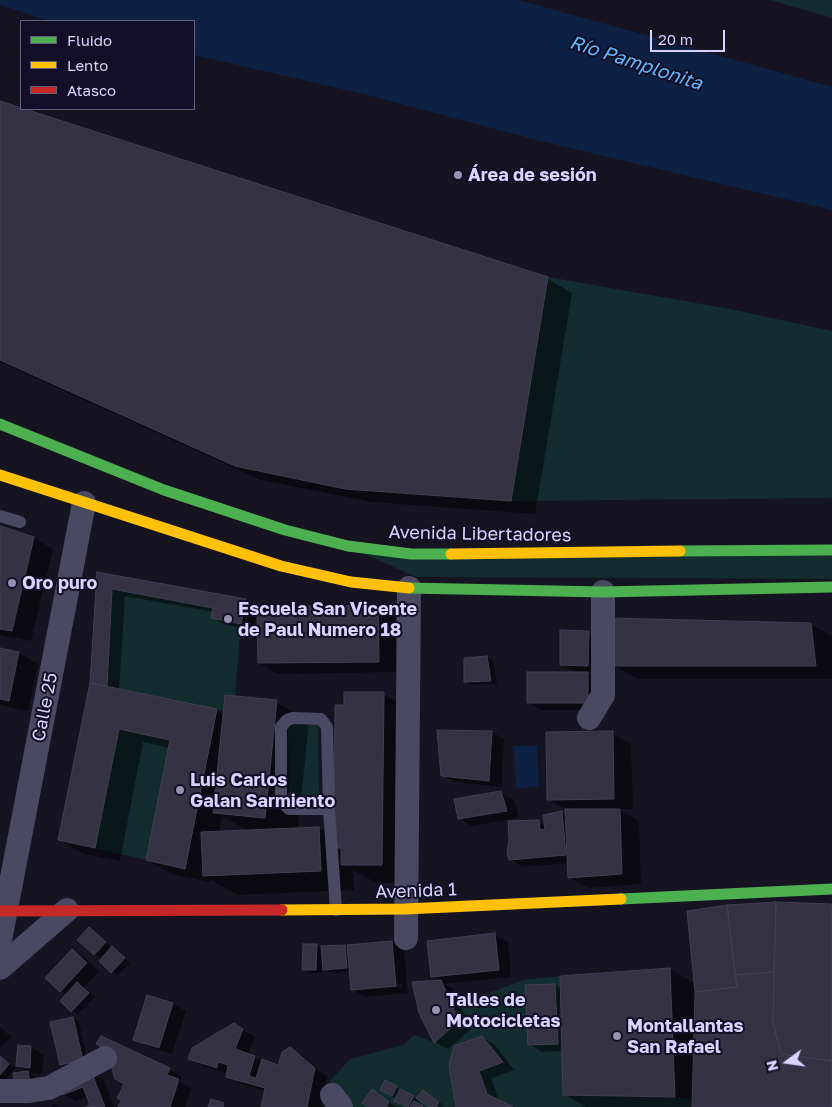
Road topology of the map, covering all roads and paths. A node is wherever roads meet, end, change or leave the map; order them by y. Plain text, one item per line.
1 (0, 424) edge
2 (0, 476) edge
3 (84, 503) junction
4 (0, 516) edge
5 (20, 522) dead end
6 (832, 550) edge
7 (832, 587) edge
8 (409, 588) junction
9 (603, 592) junction
10 (590, 718) dead end
11 (328, 809) junction
12 (832, 889) edge
13 (405, 909) junction
14 (67, 910) junction
15 (336, 910) junction
16 (3, 911) edge
17 (406, 938) dead end
18 (0, 940) edge
19 (0, 968) edge
20 (105, 1058) dead end
21 (0, 1091) edge
22 (0, 1100) edge
23 (10, 1107) edge

1 - 6 main road, Avenida Libertadores
2 - 3 main road
3 - 8 main road
3 - 16 street, Calle 25
4 - 5 lane
7 - 9 main road
8 - 9 main road
8 - 13 street
9 - 10 street
11 - 11 lane
11 - 15 lane
12 - 13 main road, Avenida 1
13 - 15 main road, Avenida 1
13 - 17 street
14 - 15 main road, Avenida 1
14 - 16 main road, Avenida 1
14 - 19 street
16 - 18 street, Calle 25
20 - 21 street
22 - 23 street

